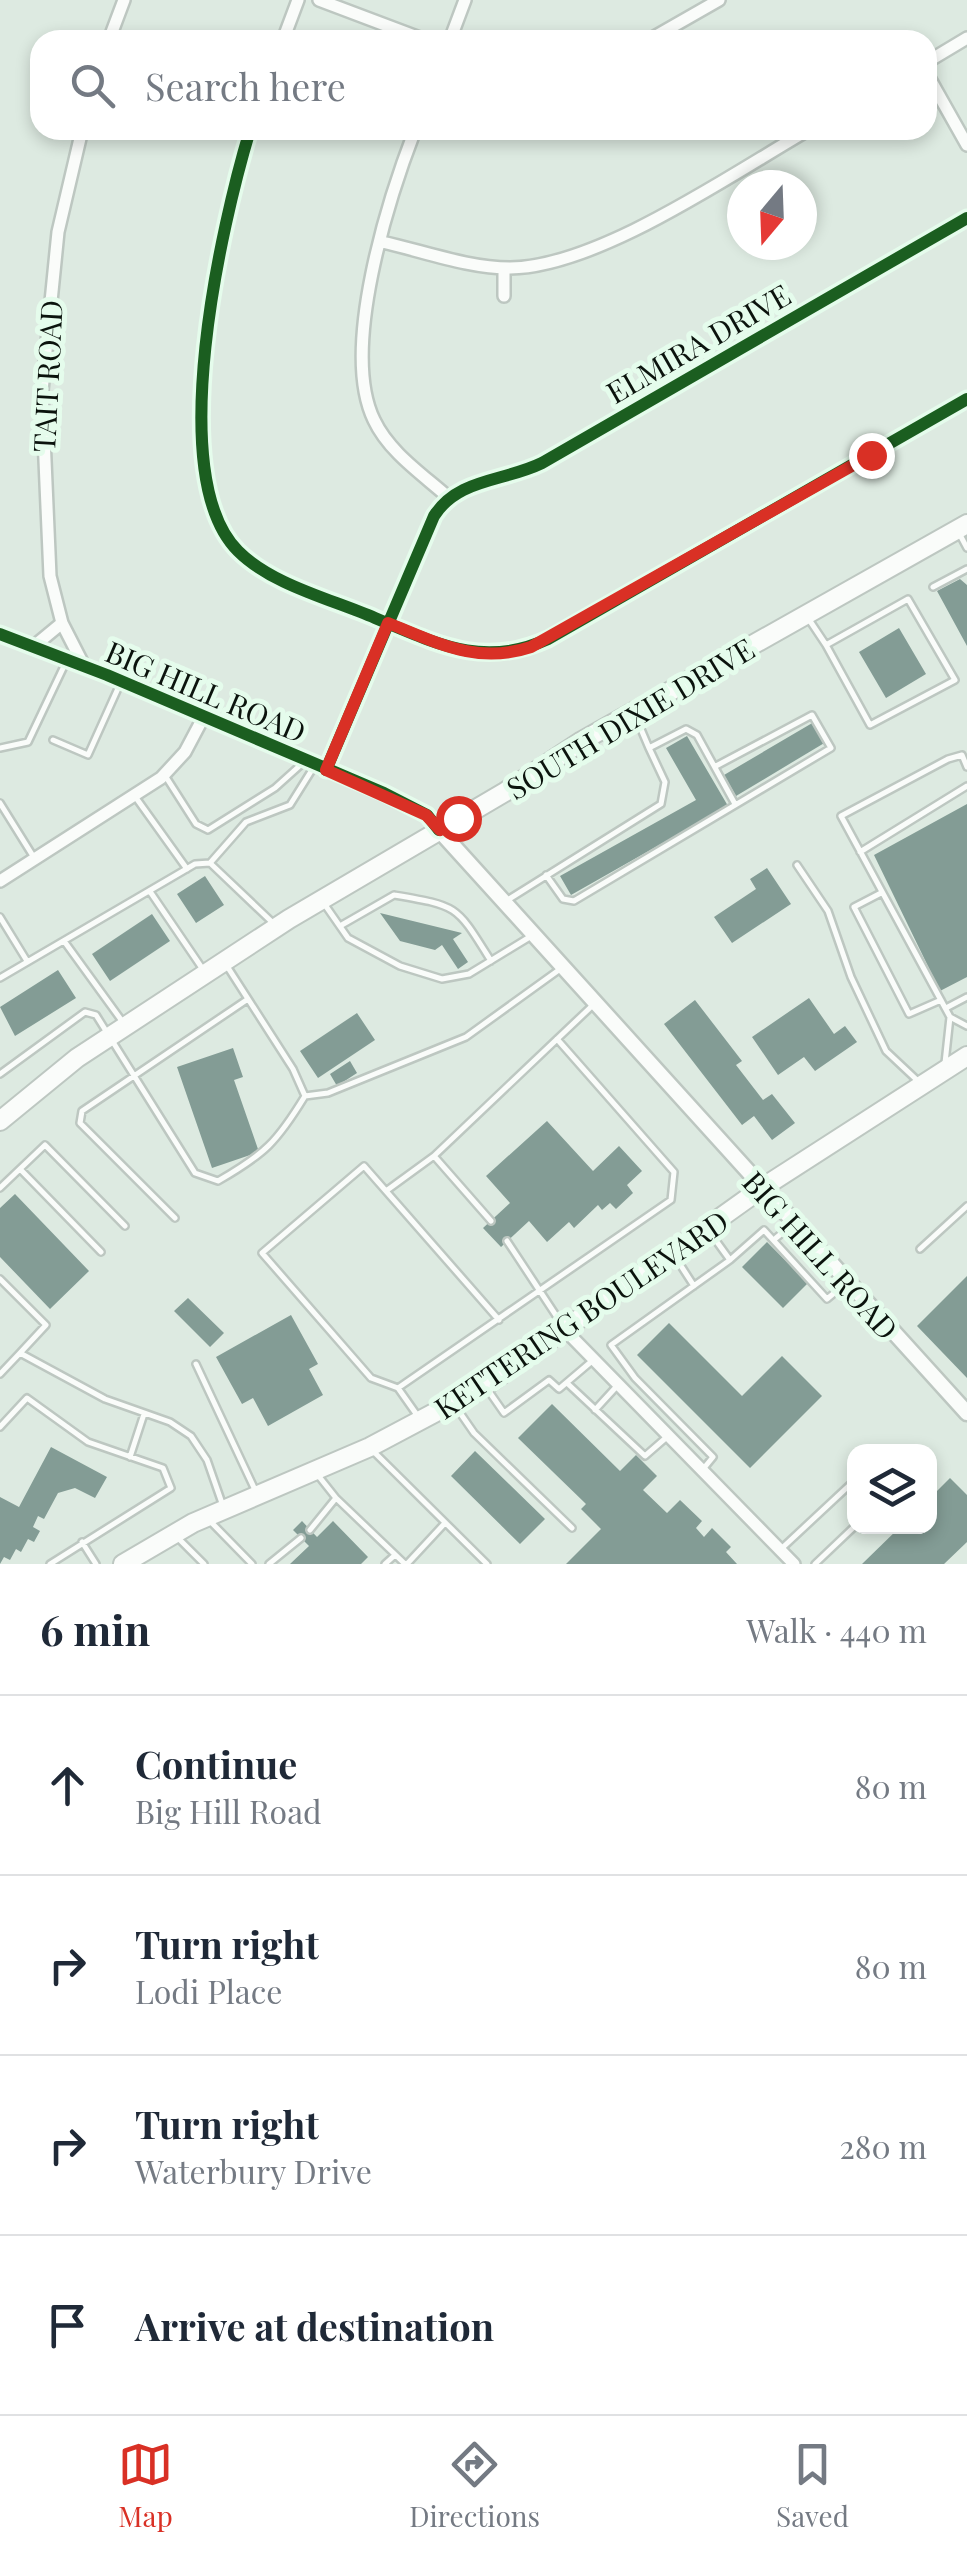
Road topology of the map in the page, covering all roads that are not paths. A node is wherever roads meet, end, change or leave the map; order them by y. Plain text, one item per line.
1 (124, 0) edge
2 (298, 0) edge
3 (319, 0) edge
4 (465, 0) edge
5 (719, 0) edge
6 (113, 30) edge
7 (287, 30) edge
8 (398, 30) edge
9 (454, 30) edge
10 (667, 30) edge
11 (967, 38) edge
12 (937, 56) edge
13 (937, 92) edge
14 (80, 140) edge
15 (247, 140) edge
16 (412, 140) edge
17 (790, 140) edge
18 (967, 145) edge
19 (967, 218) edge
20 (382, 242) junction
21 (504, 268) junction
22 (504, 296) dead end
23 (967, 399) edge
24 (448, 497) junction
25 (962, 527) edge
26 (967, 548) edge
27 (967, 569) edge
28 (933, 587) dead end
29 (807, 616) junction
30 (62, 623) junction
31 (388, 623) junction
32 (0, 634) edge
33 (826, 645) junction
34 (33, 647) junction
35 (67, 660) junction
36 (84, 666) junction
37 (121, 681) junction
38 (634, 712) junction
39 (203, 718) junction
40 (53, 740) dead end
41 (0, 748) edge
42 (649, 748) junction
43 (316, 765) junction
44 (716, 766) junction
45 (967, 768) edge
46 (164, 774) junction
47 (967, 786) edge
48 (134, 795) junction
49 (0, 803) edge
50 (735, 804) junction
51 (440, 830) junction
52 (860, 852) junction
53 (35, 859) junction
54 (210, 863) junction
55 (798, 864) dead end
56 (187, 870) junction
57 (546, 875) junction
58 (0, 881) edge
59 (151, 893) junction
60 (881, 893) junction
61 (322, 900) junction
62 (504, 903) junction
63 (0, 917) edge
64 (340, 926) junction
65 (276, 928) junction
66 (536, 934) junction
67 (64, 941) junction
68 (223, 960) junction
69 (491, 961) junction
70 (27, 962) junction
71 (565, 966) junction
72 (206, 973) junction
73 (0, 978) edge
74 (967, 997) edge
75 (248, 999) junction
76 (941, 1000) junction
77 (597, 1001) junction
78 (946, 1008) junction
79 (950, 1016) junction
80 (967, 1026) edge
81 (119, 1032) junction
82 (557, 1039) junction
83 (967, 1056) edge
84 (944, 1070) junction
85 (0, 1074) edge
86 (134, 1074) junction
87 (921, 1084) junction
88 (305, 1096) junction
89 (0, 1121) edge
90 (434, 1156) junction
91 (20, 1169) junction
92 (0, 1188) edge
93 (762, 1188) junction
94 (386, 1191) junction
95 (967, 1206) edge
96 (174, 1218) dead end
97 (491, 1221) dead end
98 (796, 1221) junction
99 (124, 1226) dead end
100 (707, 1229) junction
101 (776, 1238) junction
102 (508, 1241) dead end
103 (920, 1250) dead end
104 (101, 1252) dead end
105 (674, 1253) junction
106 (730, 1260) junction
107 (0, 1279) edge
108 (847, 1282) junction
109 (694, 1286) junction
110 (541, 1291) junction
111 (499, 1320) junction
112 (566, 1330) junction
113 (20, 1353) junction
114 (619, 1356) junction
115 (594, 1360) junction
116 (196, 1364) dead end
117 (604, 1370) junction
118 (0, 1374) edge
119 (566, 1383) junction
120 (618, 1384) junction
121 (485, 1386) junction
122 (398, 1388) junction
123 (659, 1402) junction
124 (454, 1404) junction
125 (595, 1410) junction
126 (967, 1413) edge
127 (144, 1414) junction
128 (646, 1414) junction
129 (422, 1422) junction
130 (0, 1426) edge
131 (668, 1436) junction
132 (370, 1447) junction
133 (130, 1457) junction
134 (314, 1471) junction
135 (702, 1471) junction
136 (847, 1488) edge
137 (257, 1495) junction
138 (336, 1498) junction
139 (224, 1508) junction
140 (206, 1517) junction
141 (445, 1523) junction
142 (572, 1528) dead end
143 (310, 1530) dead end
144 (174, 1534) junction
145 (847, 1534) edge
146 (301, 1538) dead end
147 (82, 1542) junction
148 (780, 1550) junction
149 (395, 1555) junction
150 (199, 1562) edge
151 (50, 1564) edge
152 (96, 1564) edge
153 (123, 1564) edge
154 (252, 1564) edge
155 (269, 1564) edge
156 (385, 1564) edge
157 (406, 1564) edge
158 (487, 1564) edge
159 (793, 1564) edge
160 (815, 1564) edge

1 - 6 street
2 - 7 street
3 - 8 street
4 - 9 street
5 - 10 street
11 - 12 street
13 - 18 street
14 - 30 street, TAIT ROAD
15 - 31 street
16 - 20 street
17 - 21 street
19 - 24 street, ELMIRA DRIVE
20 - 21 street
20 - 24 street
21 - 22 street
23 - 31 street
24 - 31 street
25 - 26 lane
25 - 29 main road, SOUTH DIXIE DRIVE
27 - 28 lane
29 - 33 lane
29 - 38 main road, SOUTH DIXIE DRIVE
30 - 34 street
30 - 36 street, TAIT ROAD
31 - 43 street
32 - 34 street, BIG HILL ROAD
33 - 33 lane
34 - 35 street, BIG HILL ROAD
35 - 36 street, BIG HILL ROAD
35 - 41 lane
36 - 37 street, BIG HILL ROAD
37 - 39 street, BIG HILL ROAD
37 - 40 lane
38 - 42 lane
38 - 51 main road, SOUTH DIXIE DRIVE
39 - 43 street, BIG HILL ROAD
39 - 46 street
42 - 44 lane
42 - 57 lane
43 - 46 lane
43 - 51 street, BIG HILL ROAD
43 - 54 lane
44 - 50 lane
44 - 50 lane
45 - 52 lane
46 - 48 street
47 - 52 lane
48 - 53 street
48 - 56 lane
49 - 53 lane
50 - 57 lane
51 - 61 main road, SOUTH DIXIE DRIVE
51 - 62 street, BIG HILL ROAD
52 - 60 lane
53 - 58 street
54 - 56 lane
54 - 65 lane
55 - 87 lane
56 - 59 lane
57 - 62 lane
59 - 67 lane
59 - 72 lane
60 - 76 lane
60 - 76 lane
61 - 64 lane
61 - 65 main road, SOUTH DIXIE DRIVE
62 - 66 street, BIG HILL ROAD
63 - 70 lane
64 - 69 lane
64 - 69 lane
65 - 68 main road, SOUTH DIXIE DRIVE
66 - 69 lane
66 - 71 street, BIG HILL ROAD
67 - 70 lane
67 - 81 lane
68 - 72 main road, SOUTH DIXIE DRIVE
68 - 75 lane
70 - 73 lane
71 - 77 street, BIG HILL ROAD
71 - 88 lane
72 - 81 main road, SOUTH DIXIE DRIVE
74 - 78 lane
75 - 86 lane
75 - 88 lane
76 - 78 lane
77 - 82 lane
77 - 93 street, BIG HILL ROAD
78 - 79 lane
79 - 80 lane
79 - 84 lane
81 - 85 lane
81 - 86 lane
81 - 89 main road, SOUTH DIXIE DRIVE
82 - 90 lane
82 - 110 lane
83 - 84 main road, KETTERING BOULEVARD
84 - 87 main road, KETTERING BOULEVARD
86 - 88 lane
86 - 96 lane
87 - 93 main road, KETTERING BOULEVARD
90 - 94 lane
90 - 97 lane
91 - 92 lane
91 - 99 lane
91 - 104 lane
93 - 98 street, BIG HILL ROAD
93 - 100 main road, KETTERING BOULEVARD
94 - 111 lane
94 - 122 lane
95 - 103 lane
98 - 101 lane
98 - 108 street, BIG HILL ROAD
100 - 105 main road, KETTERING BOULEVARD
100 - 106 lane
101 - 106 lane
101 - 108 lane
102 - 110 lane
105 - 109 lane
105 - 112 main road, KETTERING BOULEVARD
106 - 109 lane
107 - 113 lane
108 - 126 street, BIG HILL ROAD
109 - 114 lane
110 - 111 lane
110 - 112 lane
111 - 122 lane
112 - 115 street
112 - 121 main road, KETTERING BOULEVARD
113 - 118 lane
113 - 127 lane
114 - 117 lane
114 - 123 lane
115 - 117 street
115 - 119 lane
116 - 137 lane
117 - 120 street
119 - 121 lane
119 - 125 lane
120 - 125 lane
120 - 128 street
121 - 124 main road, KETTERING BOULEVARD
122 - 129 lane
123 - 128 lane
123 - 135 lane
124 - 129 main road, KETTERING BOULEVARD
124 - 142 lane
125 - 131 lane
127 - 133 lane
127 - 139 lane
128 - 131 street
129 - 132 main road, KETTERING BOULEVARD
130 - 133 lane
131 - 135 street
132 - 134 main road, KETTERING BOULEVARD
132 - 141 lane
133 - 147 lane
134 - 137 main road, KETTERING BOULEVARD
134 - 138 lane
135 - 148 street
136 - 148 lane
137 - 139 main road, KETTERING BOULEVARD
138 - 143 lane
138 - 149 lane
139 - 140 main road, KETTERING BOULEVARD
140 - 144 main road, KETTERING BOULEVARD
140 - 154 lane
141 - 157 lane
141 - 158 lane
144 - 150 lane
144 - 153 main road, KETTERING BOULEVARD
145 - 160 lane
146 - 155 lane
147 - 151 lane
147 - 152 lane
148 - 159 street
149 - 156 lane
149 - 157 lane

